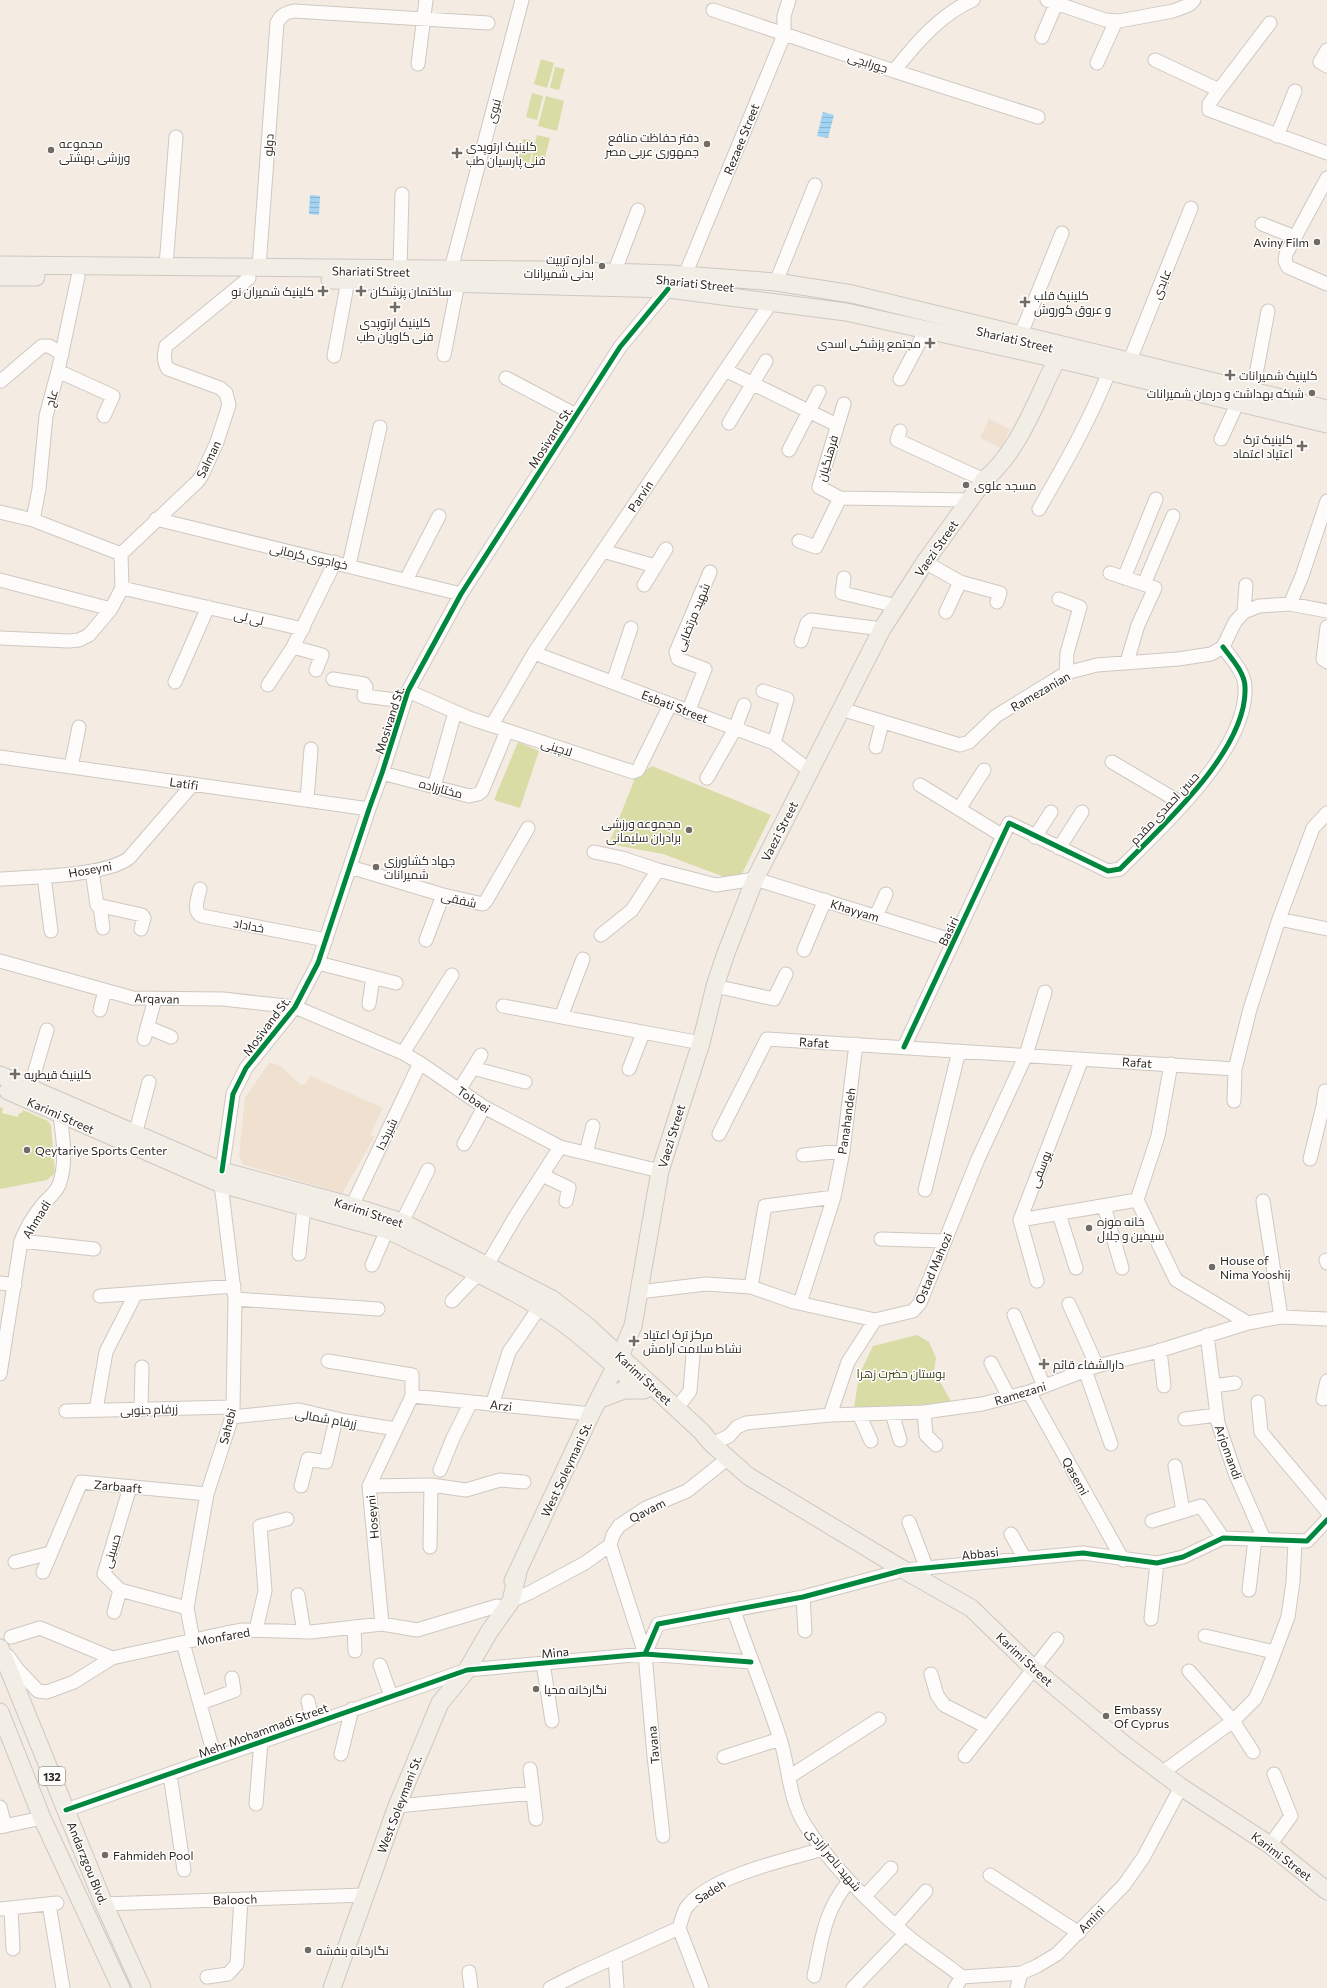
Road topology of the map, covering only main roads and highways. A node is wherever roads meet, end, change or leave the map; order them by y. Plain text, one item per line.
1 (0, 265) edge
2 (254, 272) junction
3 (455, 276) junction
4 (0, 277) edge
5 (676, 282) junction
6 (1057, 359) junction
7 (1327, 409) edge
8 (1327, 424) edge
9 (0, 1075) edge
10 (0, 1088) edge
11 (221, 1178) junction
12 (482, 1270) junction
13 (618, 1361) junction
14 (644, 1390) junction
15 (600, 1399) junction
16 (712, 1444) junction
17 (4, 1643) edge
18 (21, 1699) junction
19 (1, 1714) edge
20 (38, 1742) junction
21 (15, 1750) junction
22 (1327, 1891) edge
23 (121, 1988) edge
24 (142, 1988) edge
25 (332, 1988) edge

1 - 2 main road, Shariati Street
2 - 3 main road, Shariati Street
2 - 3 main road, Shariati Street
2 - 4 main road, Shariati Street
3 - 5 main road, Shariati Street
3 - 5 main road, Shariati Street
5 - 6 main road, Shariati Street
5 - 7 main road, Shariati Street
6 - 8 main road, Shariati Street
6 - 13 main road, Vaezi Street
9 - 11 main road, Karimi Street
10 - 11 main road, Karimi Street
11 - 12 main road, Karimi Street
11 - 12 main road, Karimi Street
12 - 13 main road, Karimi Street
12 - 13 main road, Karimi Street
13 - 14 main road, Karimi Street
13 - 15 main road, West Soleymani St.
13 - 16 main road, Karimi Street
14 - 15 main road
14 - 16 main road, Karimi Street
15 - 25 main road, West Soleymani St.
16 - 22 main road, Karimi Street
17 - 18 main road, Andarzgou Blvd. / 132
18 - 19 main road
18 - 20 main road, Andarzgou Blvd. / 132
19 - 21 main road, Andarzgou Blvd. / 132
20 - 21 main road
20 - 24 main road, Andarzgou Blvd. / 132
21 - 23 main road, Andarzgou Blvd. / 132

